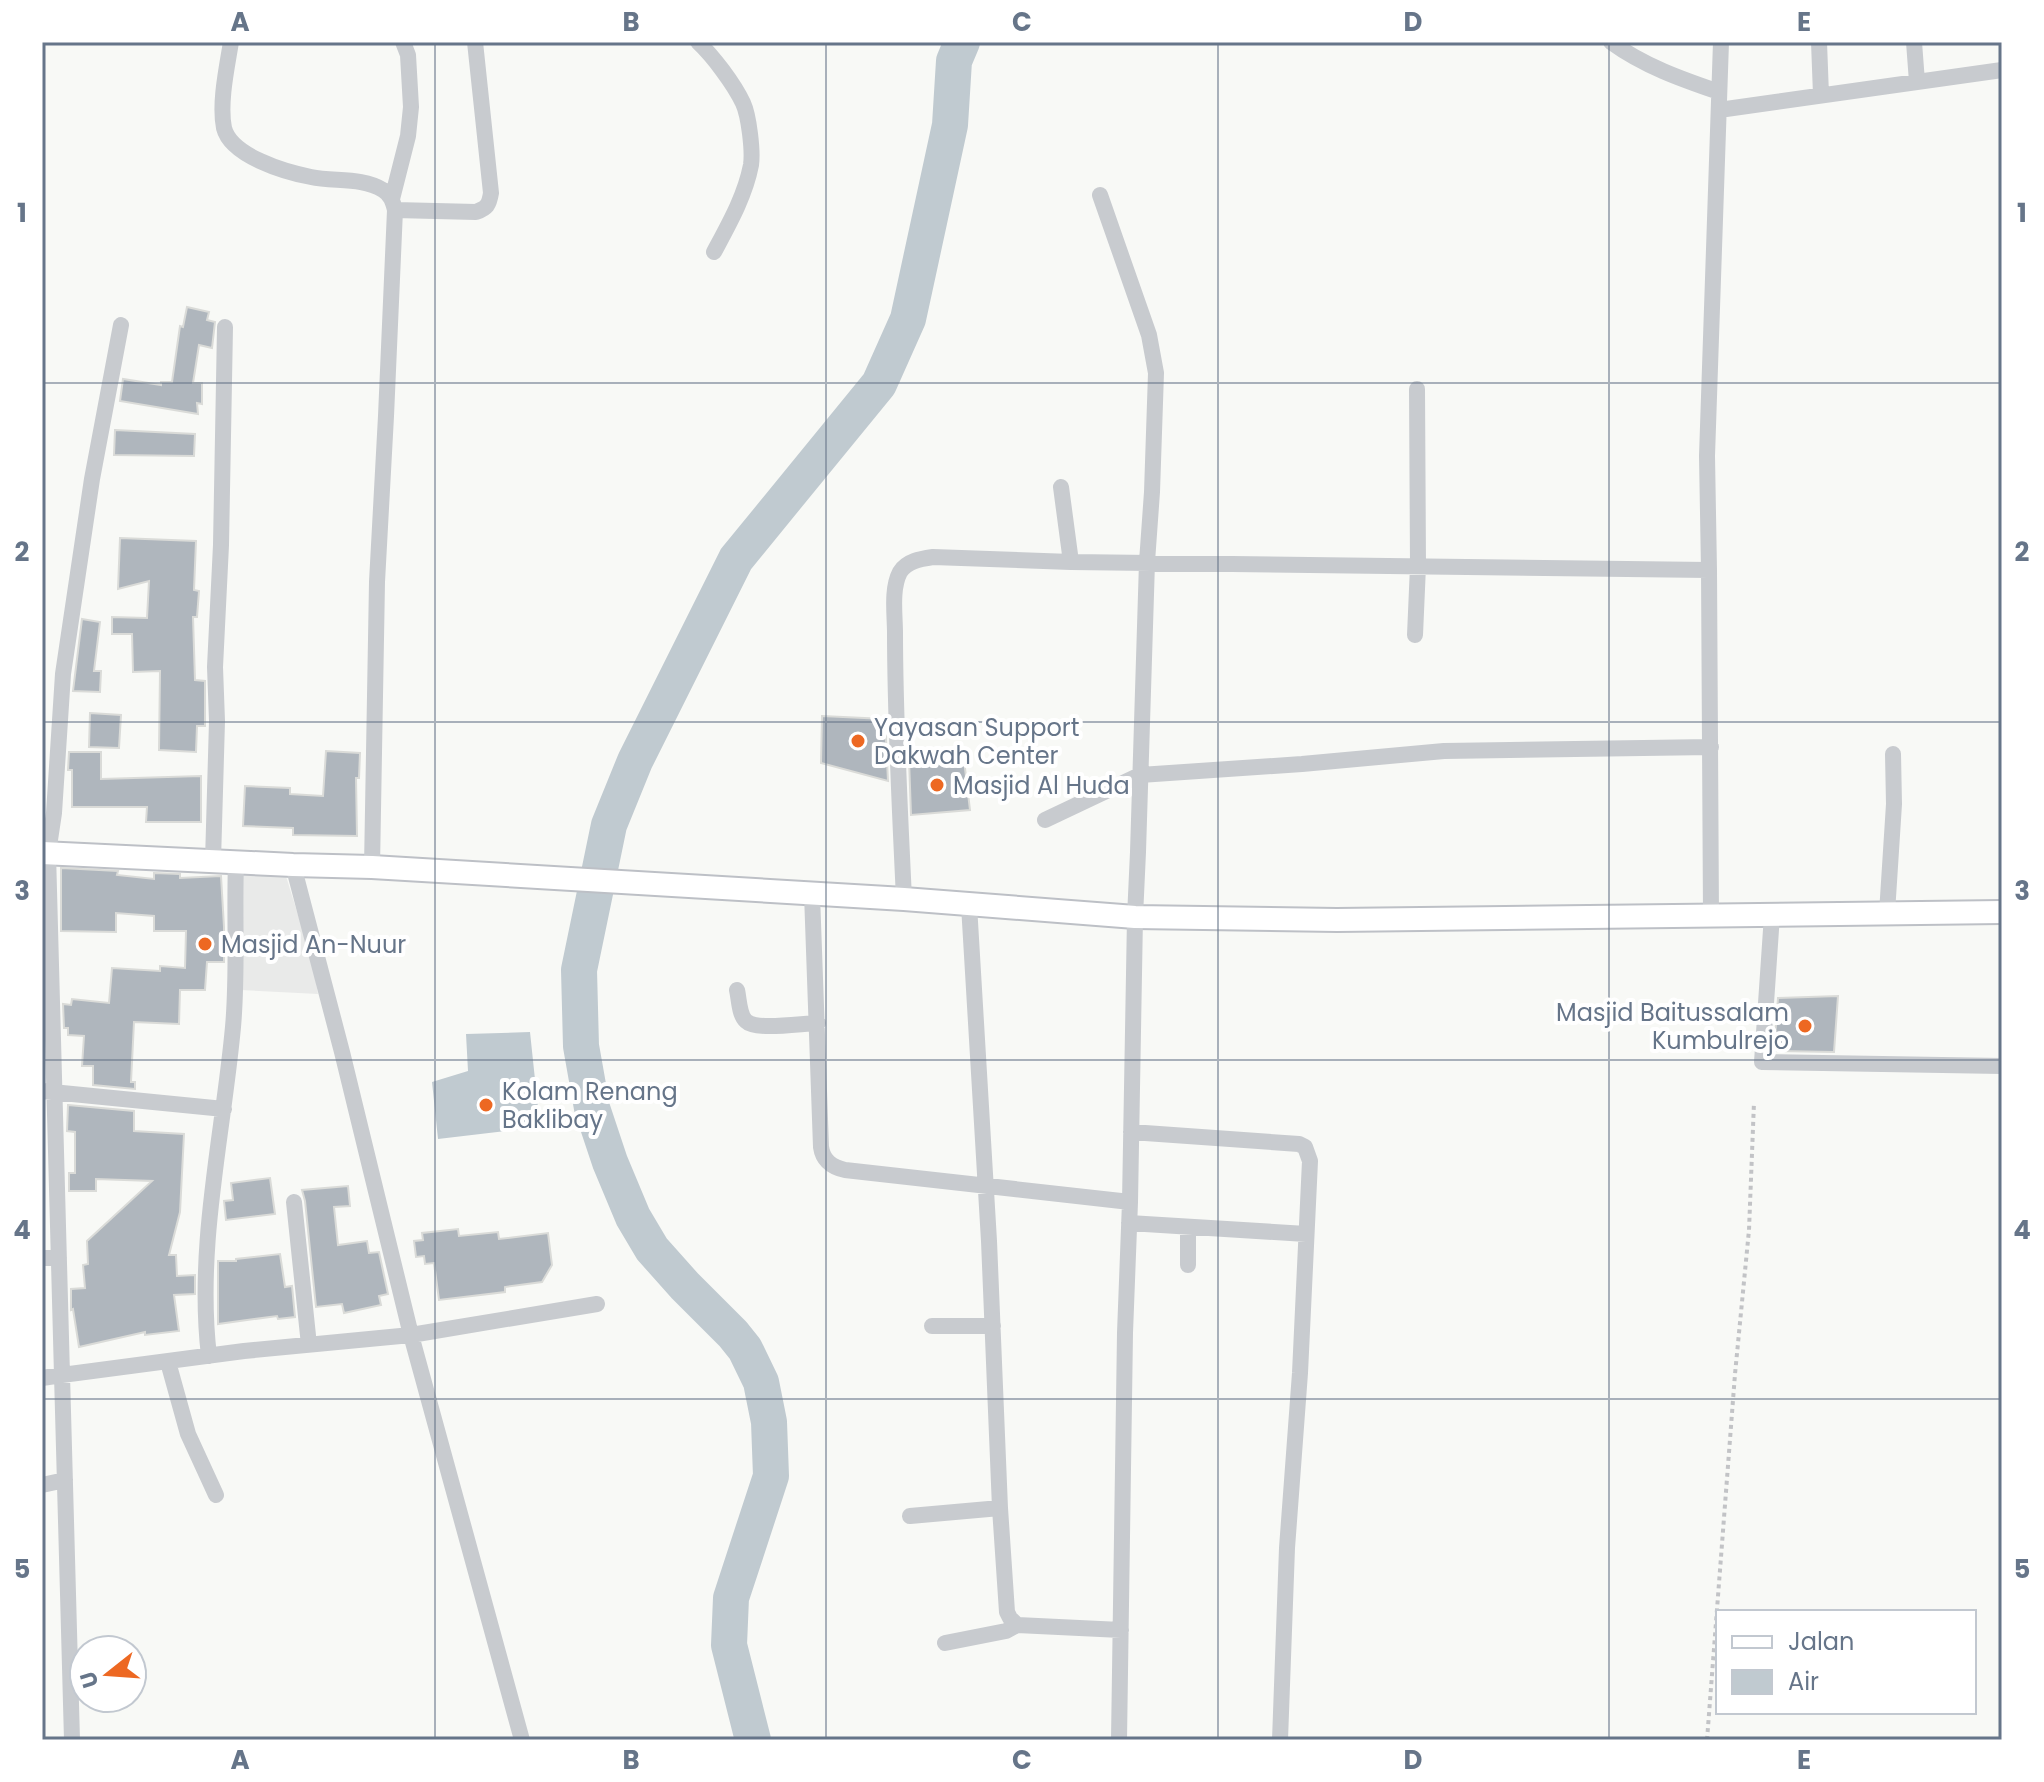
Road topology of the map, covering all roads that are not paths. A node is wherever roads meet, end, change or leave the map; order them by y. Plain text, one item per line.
1 (231, 42) edge
2 (403, 42) edge
3 (475, 42) edge
4 (698, 42) edge
5 (1721, 42) edge
6 (1819, 42) edge
7 (1914, 42) edge
8 (1614, 43) edge
9 (2002, 70) edge
10 (1917, 82) junction
11 (1719, 92) junction
12 (1821, 95) junction
13 (1719, 110) junction
14 (1100, 195) dead end
15 (394, 205) junction
16 (714, 252) dead end
17 (121, 325) dead end
18 (225, 327) dead end
19 (1417, 389) dead end
20 (1061, 487) dead end
21 (1071, 562) junction
22 (1147, 562) junction
23 (1418, 566) junction
24 (1709, 570) junction
25 (1415, 635) dead end
26 (50, 737) edge
27 (1711, 747) junction
28 (1893, 754) dead end
29 (1140, 775) junction
30 (1045, 820) dead end
31 (45, 853) edge
32 (213, 861) junction
33 (236, 861) junction
34 (293, 865) junction
35 (372, 867) junction
36 (812, 894) junction
37 (904, 899) junction
38 (969, 905) junction
39 (2002, 912) edge
40 (1887, 913) junction
41 (1772, 915) junction
42 (1711, 916) junction
43 (1135, 917) junction
44 (737, 990) dead end
45 (818, 1023) junction
46 (2002, 1066) edge
47 (48, 1091) edge
48 (224, 1109) junction
49 (1131, 1132) junction
50 (985, 1187) junction
51 (294, 1202) dead end
52 (1130, 1202) junction
53 (1129, 1223) junction
54 (1188, 1227) junction
55 (1306, 1234) junction
56 (51, 1258) edge
57 (1188, 1265) dead end
58 (597, 1304) dead end
59 (932, 1326) dead end
60 (993, 1326) junction
61 (411, 1335) junction
62 (309, 1345) junction
63 (209, 1356) junction
64 (168, 1362) junction
65 (62, 1375) junction
66 (42, 1378) edge
67 (65, 1480) junction
68 (42, 1485) edge
69 (216, 1495) dead end
70 (1000, 1508) junction
71 (910, 1516) dead end
72 (1017, 1625) junction
73 (1121, 1630) junction
74 (945, 1643) dead end
75 (72, 1740) edge
76 (522, 1740) edge
77 (1119, 1740) edge
78 (1280, 1740) edge

1 - 15 street
2 - 15 street
3 - 15 street
4 - 16 street
5 - 11 street
6 - 12 street
7 - 10 street
8 - 11 street
9 - 10 street
10 - 12 street
11 - 13 street
12 - 13 street
13 - 24 street
14 - 22 street
15 - 35 street
17 - 26 street
18 - 32 street
19 - 23 street
20 - 21 street
21 - 22 street
21 - 37 street
22 - 23 street
22 - 29 street
23 - 24 street
23 - 25 street
24 - 27 street
26 - 31 street
27 - 29 street
27 - 42 street
28 - 40 street
29 - 30 street
29 - 43 street
31 - 32 main road
31 - 47 street
32 - 33 main road
33 - 34 main road
33 - 48 street
34 - 35 main road
34 - 61 street
35 - 36 main road
36 - 37 main road
36 - 45 street
37 - 38 main road
38 - 43 main road
38 - 50 street
39 - 40 main road
40 - 41 main road
41 - 42 main road
41 - 46 street
42 - 43 main road
43 - 49 street
44 - 45 street
45 - 50 street
47 - 48 street
47 - 56 street
48 - 63 street
49 - 52 street
49 - 55 street
50 - 52 street
50 - 60 street
51 - 62 street
52 - 53 street
53 - 54 street
53 - 73 street
54 - 55 street
54 - 57 street
55 - 78 street
56 - 65 street
58 - 61 street
59 - 60 street
60 - 70 street
61 - 62 street
61 - 76 street
62 - 63 street
63 - 64 street
64 - 65 street
64 - 69 street
65 - 66 street
65 - 67 street
67 - 68 street
67 - 75 street
70 - 71 street
70 - 72 street
72 - 73 street
72 - 74 street
73 - 77 street

